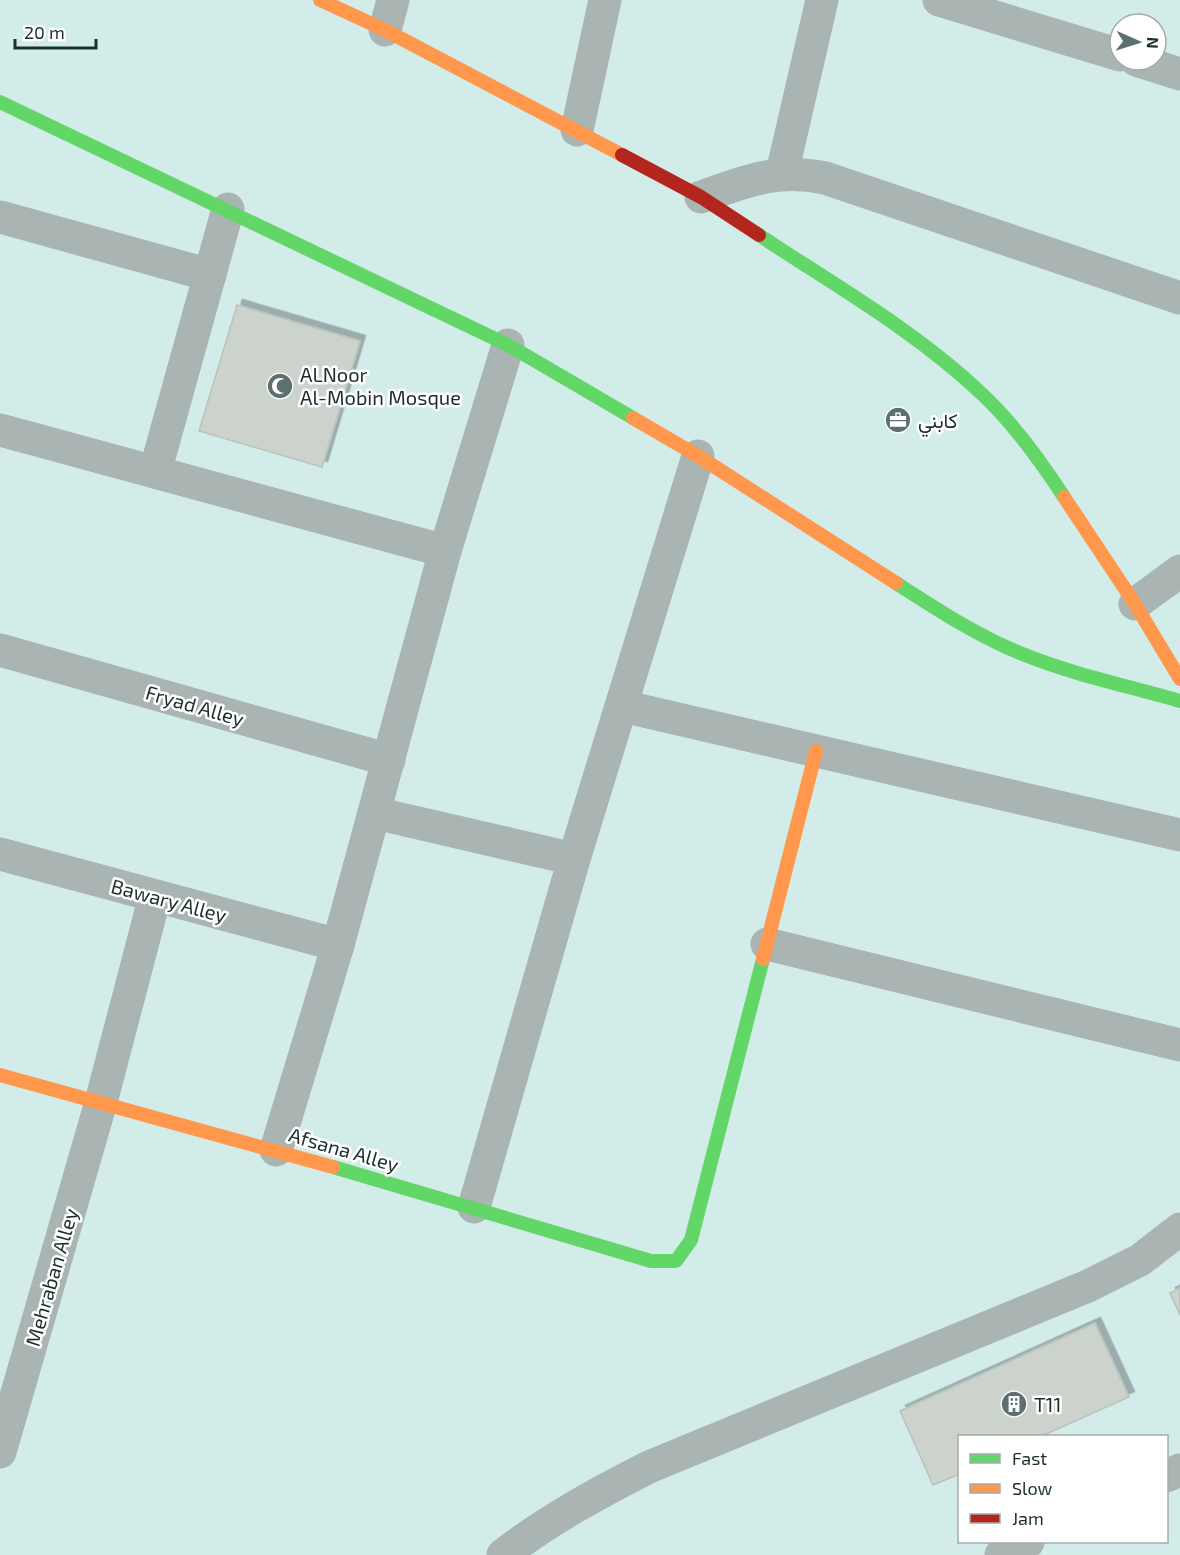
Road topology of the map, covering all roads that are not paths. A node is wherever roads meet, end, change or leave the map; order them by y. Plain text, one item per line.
1 (320, 0) edge
2 (605, 0) edge
3 (822, 0) edge
4 (939, 0) edge
5 (389, 15) edge
6 (1108, 51) edge
7 (0, 102) edge
8 (577, 130) junction
9 (782, 173) junction
10 (701, 197) junction
11 (228, 209) junction
12 (0, 218) edge
13 (210, 275) junction
14 (1180, 298) edge
15 (508, 345) junction
16 (0, 430) edge
17 (698, 456) junction
18 (154, 472) junction
19 (444, 551) junction
20 (1180, 571) edge
21 (1136, 604) junction
22 (0, 650) edge
23 (1180, 679) edge
24 (1180, 701) edge
25 (622, 706) junction
26 (816, 751) junction
27 (389, 759) junction
28 (375, 813) junction
29 (1180, 835) edge
30 (0, 854) edge
31 (574, 859) junction
32 (155, 896) junction
33 (767, 944) junction
34 (338, 945) junction
35 (1180, 1045) edge
36 (0, 1075) edge
37 (101, 1102) junction
38 (276, 1150) junction
39 (474, 1206) junction
40 (1180, 1229) edge
41 (0, 1452) edge
42 (1026, 1543) edge
43 (503, 1555) edge
44 (1000, 1555) edge

1 - 5 street
2 - 8 street
3 - 9 street
4 - 6 street
5 - 8 street
7 - 11 street
8 - 10 street
9 - 10 street
9 - 14 street
10 - 21 street
11 - 13 street
11 - 15 street
12 - 13 street
13 - 18 street
15 - 17 street
15 - 19 street
16 - 18 street
17 - 24 street
17 - 25 street
18 - 19 street
19 - 27 street
20 - 21 street
21 - 23 street
22 - 27 street, Fryad Alley
25 - 26 street
25 - 31 street
26 - 29 street
26 - 33 street
27 - 28 street
28 - 31 street
28 - 34 street
30 - 32 street, Bawary Alley
31 - 39 street
32 - 34 street, Bawary Alley
32 - 37 street, Mehraban Alley
33 - 35 street
33 - 39 street, Afsana Alley
34 - 38 street
36 - 37 street, Afsana Alley
37 - 38 street, Afsana Alley
37 - 41 street, Mehraban Alley
38 - 39 street, Afsana Alley
40 - 43 street
42 - 44 street

